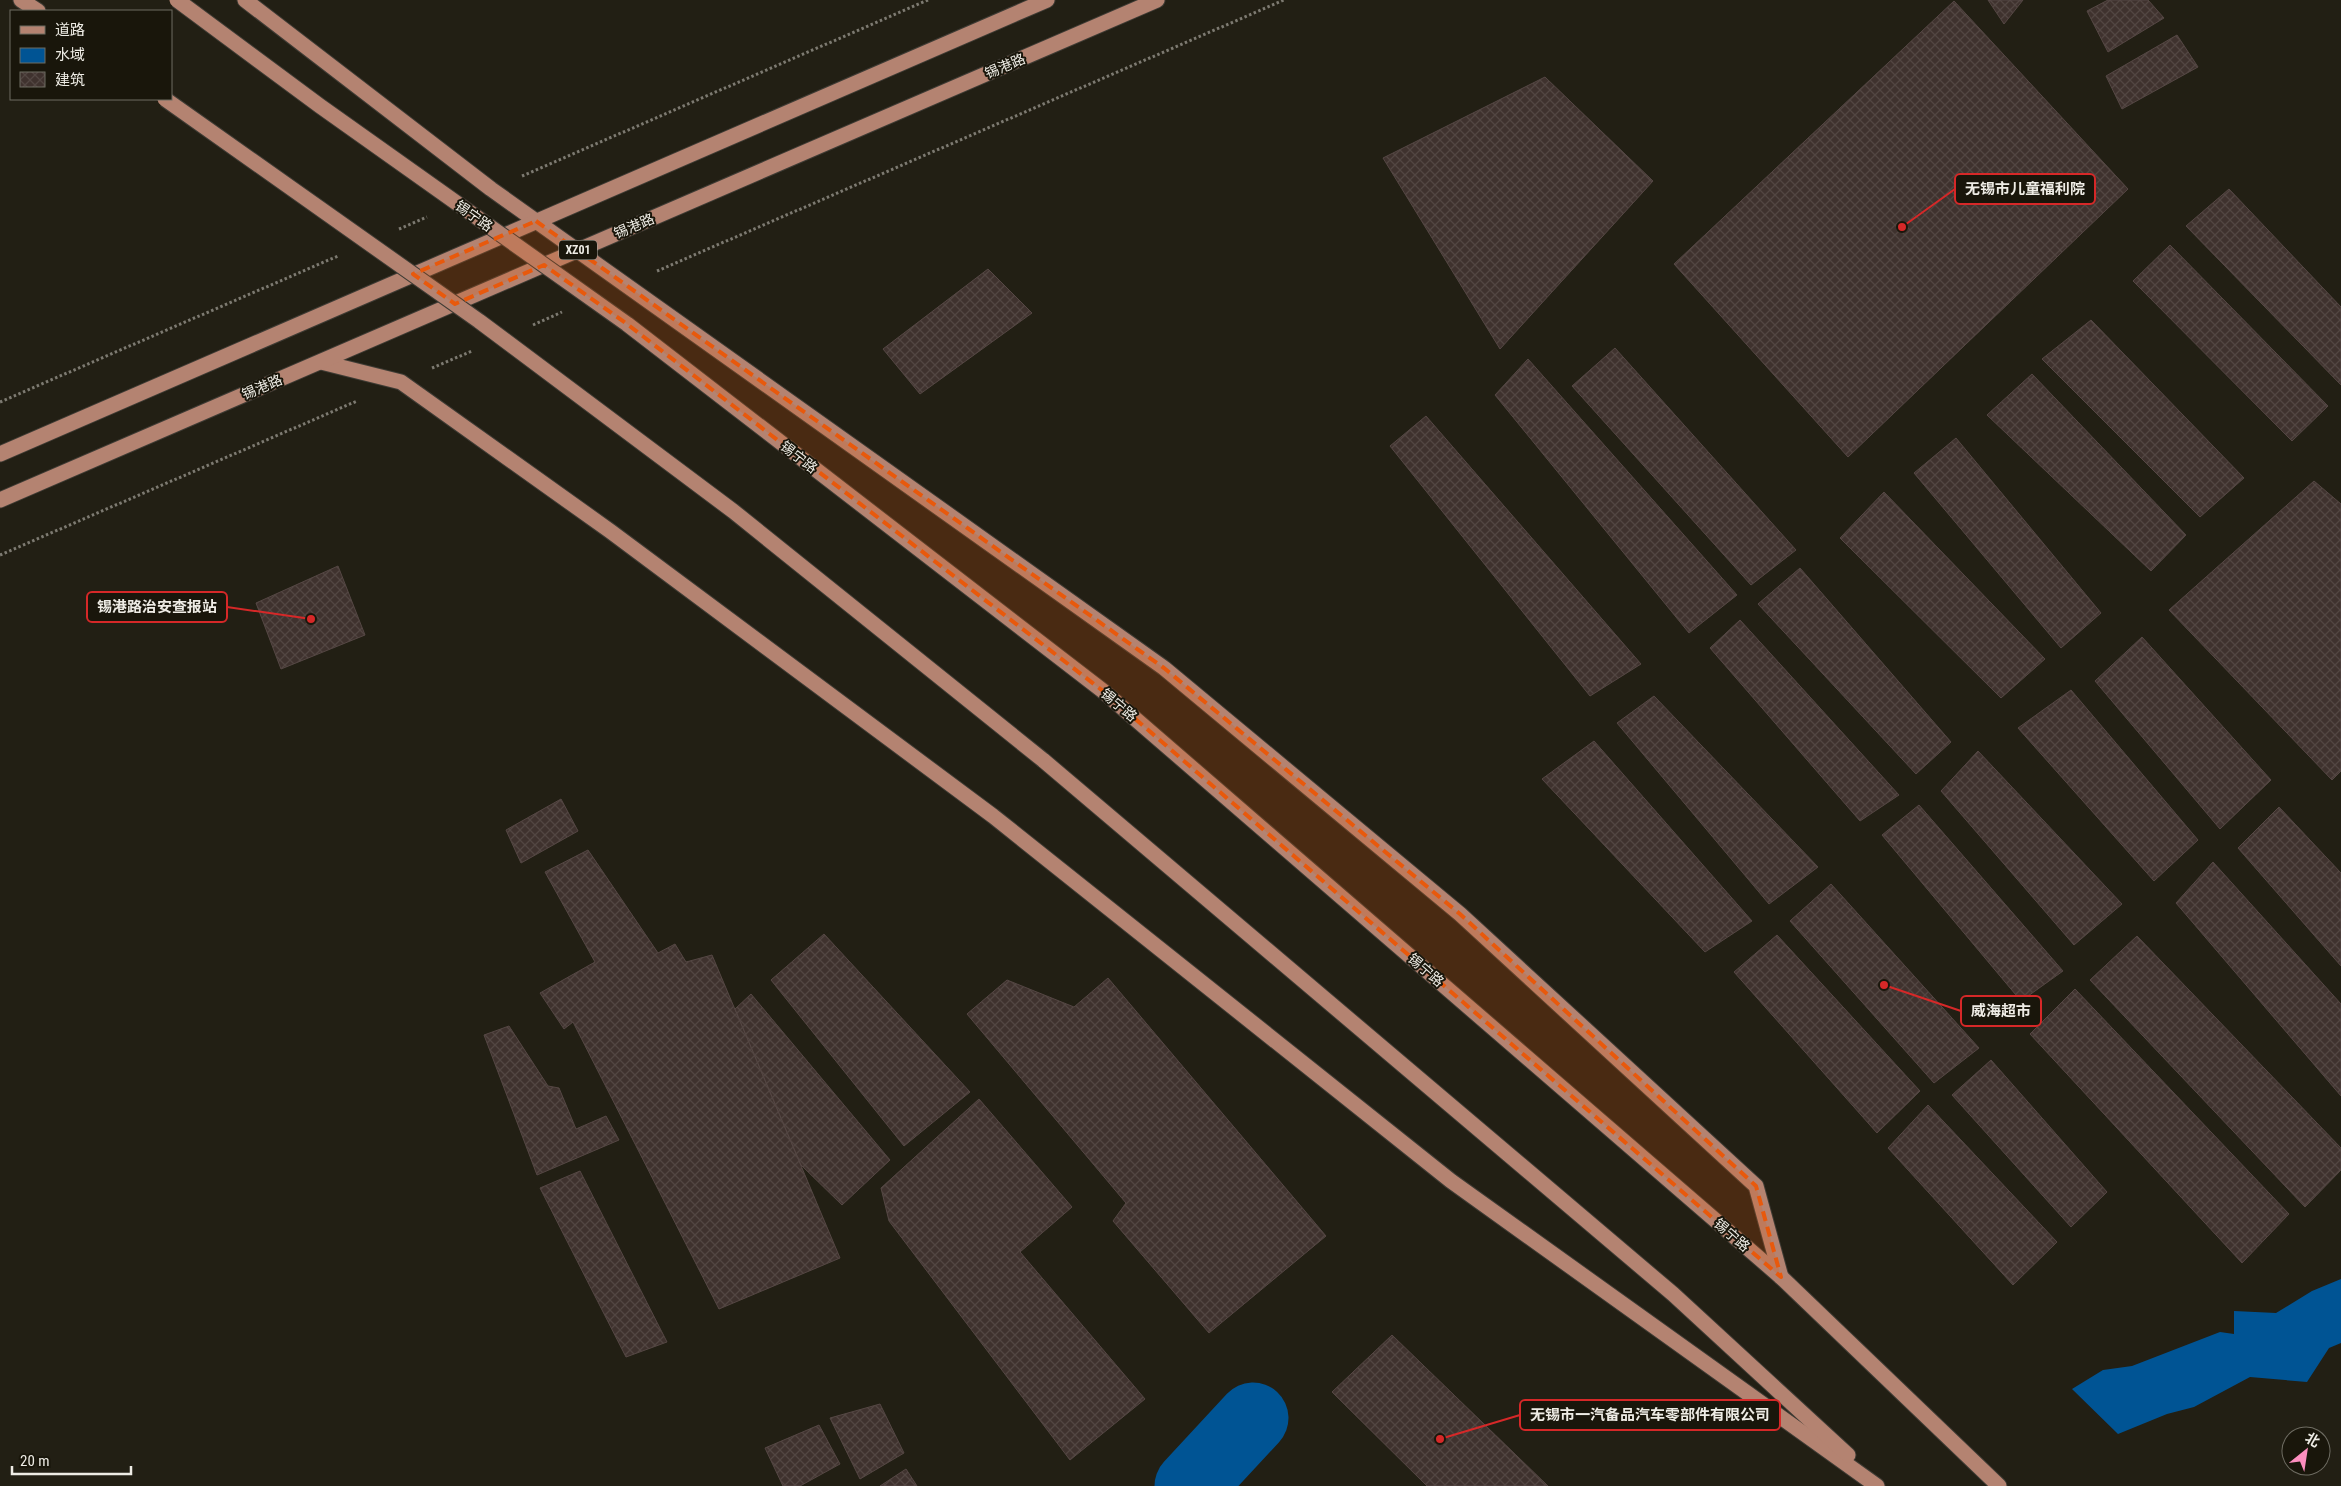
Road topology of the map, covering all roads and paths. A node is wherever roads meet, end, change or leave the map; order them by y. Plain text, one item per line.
1 (21, 0) edge
2 (177, 0) edge
3 (245, 0) edge
4 (1047, 0) edge
5 (1157, 0) edge
6 (36, 10) edge
7 (166, 100) edge
8 (536, 221) junction
9 (578, 250) junction
10 (321, 362) junction
11 (0, 454) edge
12 (0, 500) edge
13 (1781, 1277) junction
14 (1877, 1486) edge
15 (1882, 1486) edge
16 (1999, 1486) edge

1 - 6 main road
2 - 13 main road, 锡宁路, bridge
3 - 8 main road
4 - 8 main road
5 - 9 main road, 锡港路 / XZ01
7 - 15 main road, bridge
8 - 9 main road
8 - 11 main road
9 - 10 main road, 锡港路 / XZ01
9 - 13 main road
10 - 12 main road, 锡港路 / XZ01
10 - 14 main road
13 - 16 main road, 锡宁路

